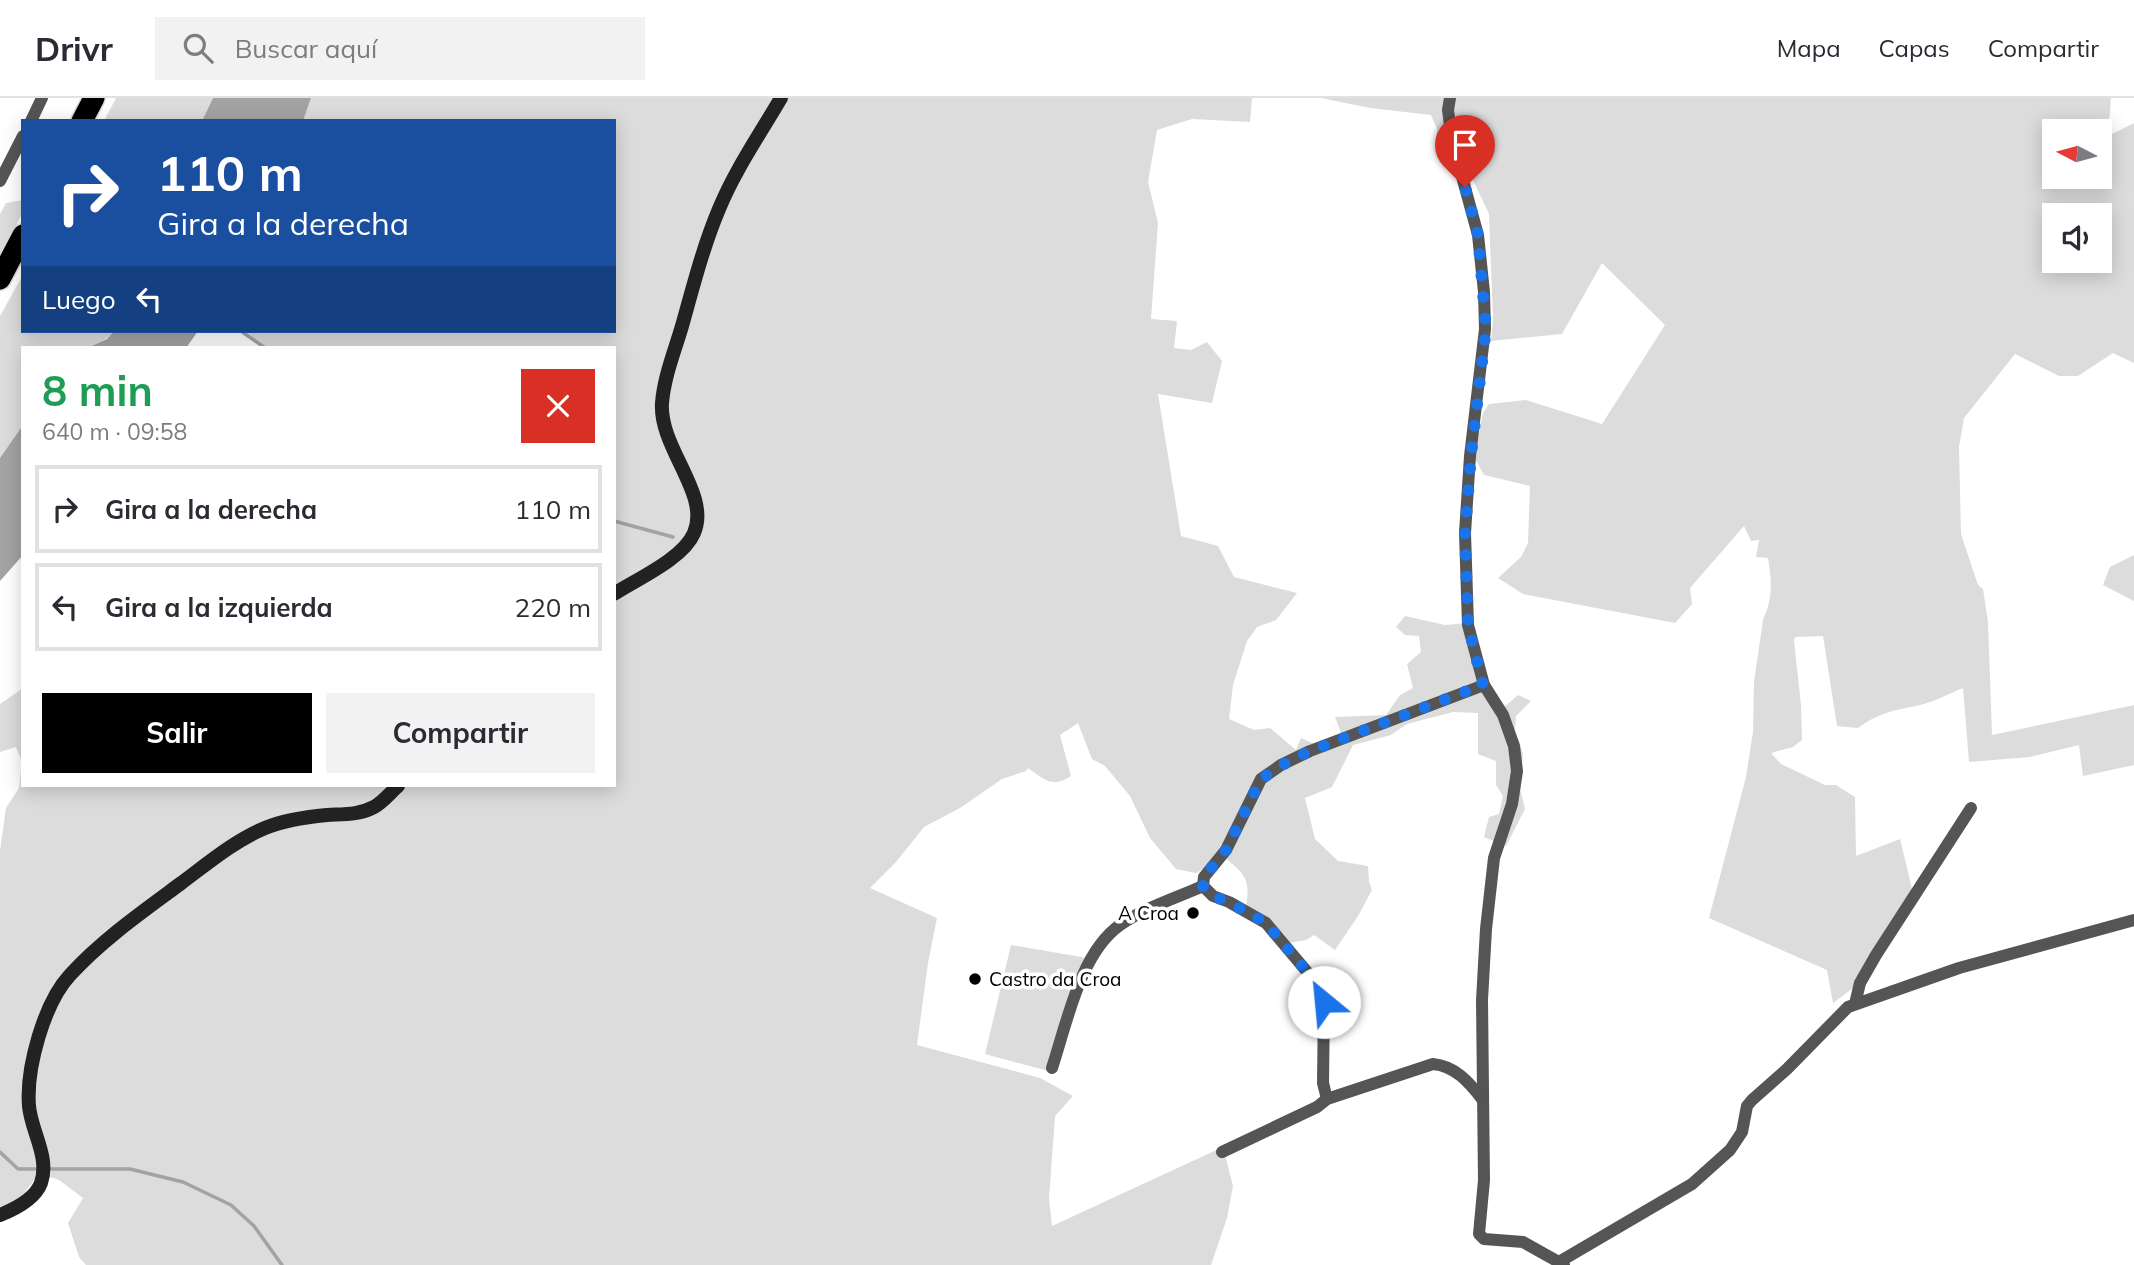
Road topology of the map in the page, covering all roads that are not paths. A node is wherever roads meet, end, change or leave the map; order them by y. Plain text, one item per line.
1 (42, 98) edge
2 (94, 98) edge
3 (781, 98) edge
4 (1450, 98) edge
5 (31, 119) edge
6 (83, 119) edge
7 (21, 140) edge
8 (0, 181) edge
9 (21, 239) edge
10 (0, 279) edge
11 (616, 593) edge
12 (1483, 685) junction
13 (397, 787) edge
14 (1970, 808) dead end
15 (1203, 886) junction
16 (2134, 920) edge
17 (1855, 1004) junction
18 (1052, 1068) dead end
19 (1327, 1099) junction
20 (1482, 1099) junction
21 (1222, 1152) dead end
22 (0, 1215) edge
23 (1562, 1263) edge

1 - 5 street
2 - 6 highway
3 - 11 street
4 - 12 street
7 - 8 street
9 - 10 highway
12 - 15 street
12 - 20 street
13 - 22 street
14 - 17 street
15 - 18 street
15 - 19 street
16 - 17 street
17 - 23 street
19 - 20 street
19 - 21 street
20 - 23 street

